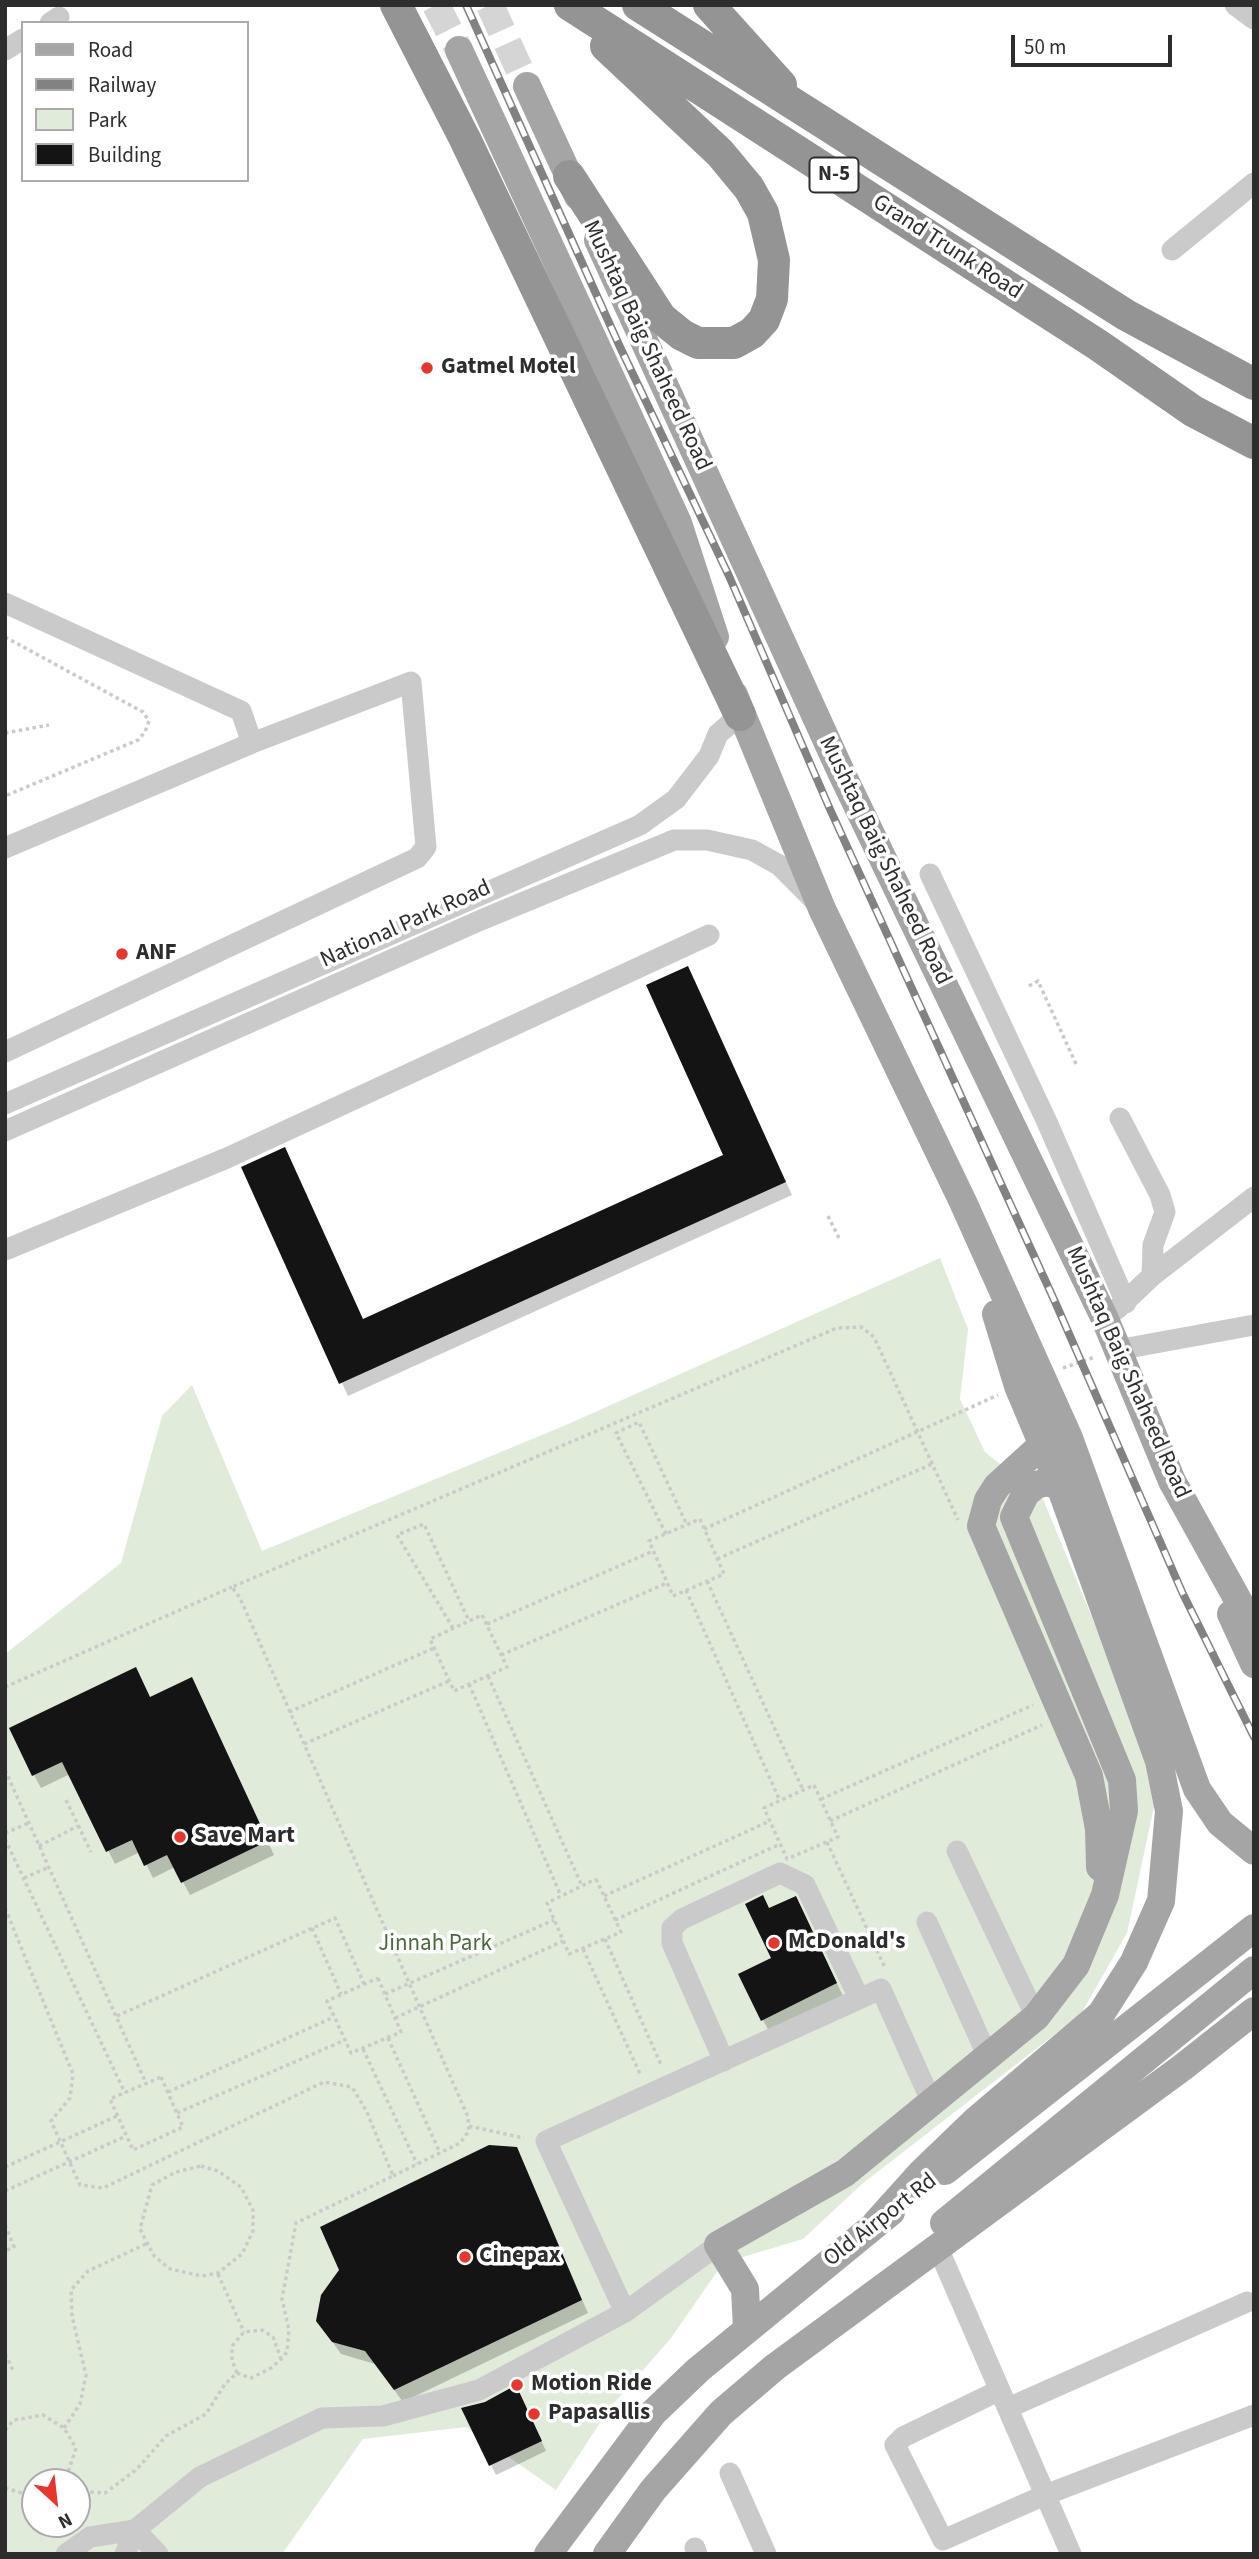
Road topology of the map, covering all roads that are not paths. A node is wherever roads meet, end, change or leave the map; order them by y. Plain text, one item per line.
1 (396, 5) edge
2 (563, 5) edge
3 (570, 5) edge
4 (638, 5) edge
5 (709, 5) edge
6 (1235, 5) edge
7 (1254, 19) edge
8 (21, 40) edge
9 (5, 50) edge
10 (459, 50) tunnel mouth
11 (527, 86) tunnel mouth
12 (807, 114) junction
13 (569, 176) junction
14 (1254, 183) edge
15 (1172, 250) dead end
16 (1254, 384) edge
17 (1254, 443) edge
18 (5, 603) edge
19 (740, 715) junction
20 (252, 743) junction
21 (5, 848) edge
22 (930, 874) dead end
23 (822, 909) junction
24 (709, 935) dead end
25 (5, 1052) edge
26 (5, 1104) edge
27 (1120, 1118) dead end
28 (5, 1131) edge
29 (1254, 1197) edge
30 (5, 1250) edge
31 (1152, 1276) junction
32 (1115, 1311) junction
33 (1254, 1325) edge
34 (1117, 1350) junction
35 (1056, 1442) junction
36 (1172, 1480) junction
37 (1060, 1486) junction
38 (1254, 1629) edge
39 (1254, 1664) edge
40 (957, 1851) dead end
41 (1254, 1851) edge
42 (927, 1922) dead end
43 (1254, 1928) edge
44 (1076, 1965) junction
45 (1254, 1970) edge
46 (859, 1998) junction
47 (1254, 2011) edge
48 (1036, 2017) junction
49 (989, 2057) junction
50 (724, 2061) junction
51 (932, 2103) junction
52 (876, 2224) junction
53 (718, 2245) junction
54 (938, 2248) junction
55 (1247, 2302) dead end
56 (625, 2312) junction
57 (747, 2329) junction
58 (775, 2367) junction
59 (1004, 2399) junction
60 (1254, 2415) edge
61 (730, 2473) dead end
62 (1045, 2495) junction
63 (135, 2529) junction
64 (945, 2547) edge
65 (66, 2554) edge
66 (125, 2554) edge
67 (158, 2554) edge
68 (548, 2554) edge
69 (607, 2554) edge
70 (766, 2554) edge
71 (1071, 2554) edge

1 - 19 highway
2 - 13 highway
3 - 17 highway, Grand Trunk Road / N-5
4 - 12 highway, Grand Trunk Road / N-5
5 - 12 highway
6 - 7 street
8 - 9 street
10 - 19 main road
11 - 13 main road, Mushtaq Baig Shaheed Road
12 - 16 highway, Grand Trunk Road / N-5
13 - 32 main road, Mushtaq Baig Shaheed Road
14 - 15 street
18 - 20 street
19 - 23 main road
19 - 26 street, National Park Road
20 - 21 street
20 - 25 street
22 - 32 street
23 - 28 street, National Park Road
23 - 35 main road
24 - 30 street
27 - 31 street
29 - 31 street
31 - 32 street
32 - 34 main road, Mushtaq Baig Shaheed Road
33 - 34 street
34 - 36 main road, Mushtaq Baig Shaheed Road
35 - 37 main road
35 - 41 main road
35 - 44 main road
36 - 38 main road, Mushtaq Baig Shaheed Road
36 - 39 main road
37 - 44 main road
37 - 52 main road
40 - 48 street
42 - 49 street
43 - 52 main road, Old Airport Rd
44 - 48 main road
45 - 58 main road
46 - 50 street
46 - 50 street
46 - 51 street
47 - 54 main road
48 - 49 main road
49 - 51 main road
50 - 56 street
51 - 53 main road
52 - 57 main road, Old Airport Rd
53 - 56 street
53 - 57 main road
54 - 58 main road
54 - 59 street
55 - 59 street
56 - 63 street
57 - 68 main road, Old Airport Rd
58 - 69 main road
59 - 62 street
59 - 64 street
60 - 62 street
61 - 70 street
62 - 64 street
62 - 71 street
63 - 65 street
63 - 66 street
63 - 67 street

